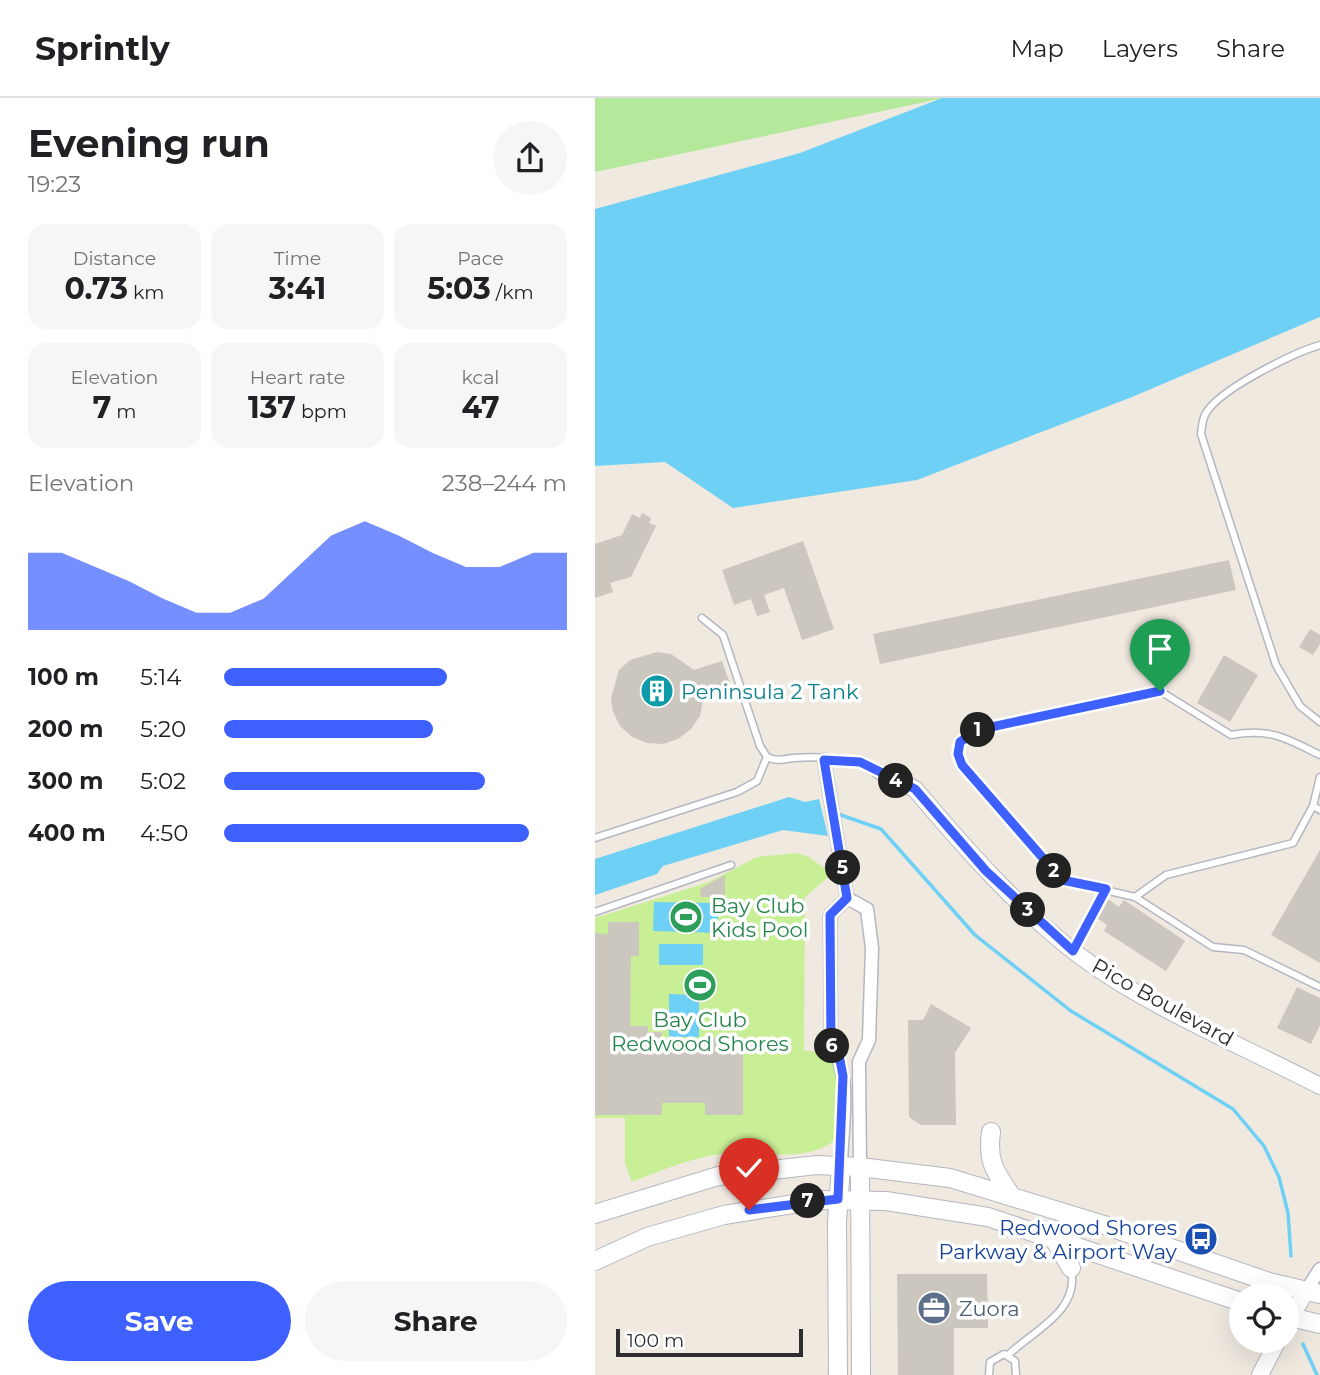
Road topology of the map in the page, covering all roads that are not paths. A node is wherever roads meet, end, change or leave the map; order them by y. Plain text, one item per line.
1 (1320, 345) edge
2 (702, 618) dead end
3 (1320, 722) edge
4 (1320, 755) edge
5 (767, 757) junction
6 (824, 760) junction
7 (878, 772) joint
8 (1320, 778) edge
9 (900, 782) joint
10 (1317, 808) edge
11 (595, 838) edge
12 (731, 865) dead end
13 (1106, 889) junction
14 (1135, 897) junction
15 (847, 898) junction
16 (595, 912) edge
17 (1073, 951) junction
18 (1320, 987) edge
19 (1320, 1086) edge
20 (991, 1132) dead end
21 (841, 1166) junction
22 (860, 1167) junction
23 (1012, 1197) junction
24 (838, 1199) junction
25 (862, 1200) junction
26 (595, 1214) edge
27 (1053, 1239) junction
28 (595, 1261) edge
29 (1071, 1268) joint
30 (1320, 1269) edge
31 (1313, 1292) edge
32 (1229, 1298) edge
33 (1299, 1308) edge
34 (1299, 1321) edge
35 (1320, 1324) edge
36 (1271, 1353) edge
37 (1008, 1355) junction
38 (838, 1375) edge
39 (861, 1375) edge
40 (989, 1375) edge
41 (1016, 1375) edge
42 (1260, 1375) edge

1 - 3 lane
2 - 5 lane
4 - 13 lane
5 - 6 lane
5 - 11 lane
6 - 7 lane
6 - 15 street
7 - 9 street
8 - 10 lane
9 - 17 street, Pico Boulevard
10 - 14 lane
12 - 16 lane
13 - 14 lane
13 - 17 lane
14 - 18 lane
15 - 21 street
15 - 22 street
17 - 19 street, Pico Boulevard
20 - 23 main road
21 - 22 main road
21 - 24 main road
21 - 26 main road
22 - 23 main road
22 - 25 main road
23 - 31 main road
24 - 25 main road
24 - 28 main road
24 - 38 main road
25 - 27 main road
25 - 39 main road
27 - 29 main road
27 - 32 main road
29 - 37 lane
30 - 31 street
31 - 33 street
34 - 35 main road
36 - 42 street
37 - 40 lane
37 - 41 lane

